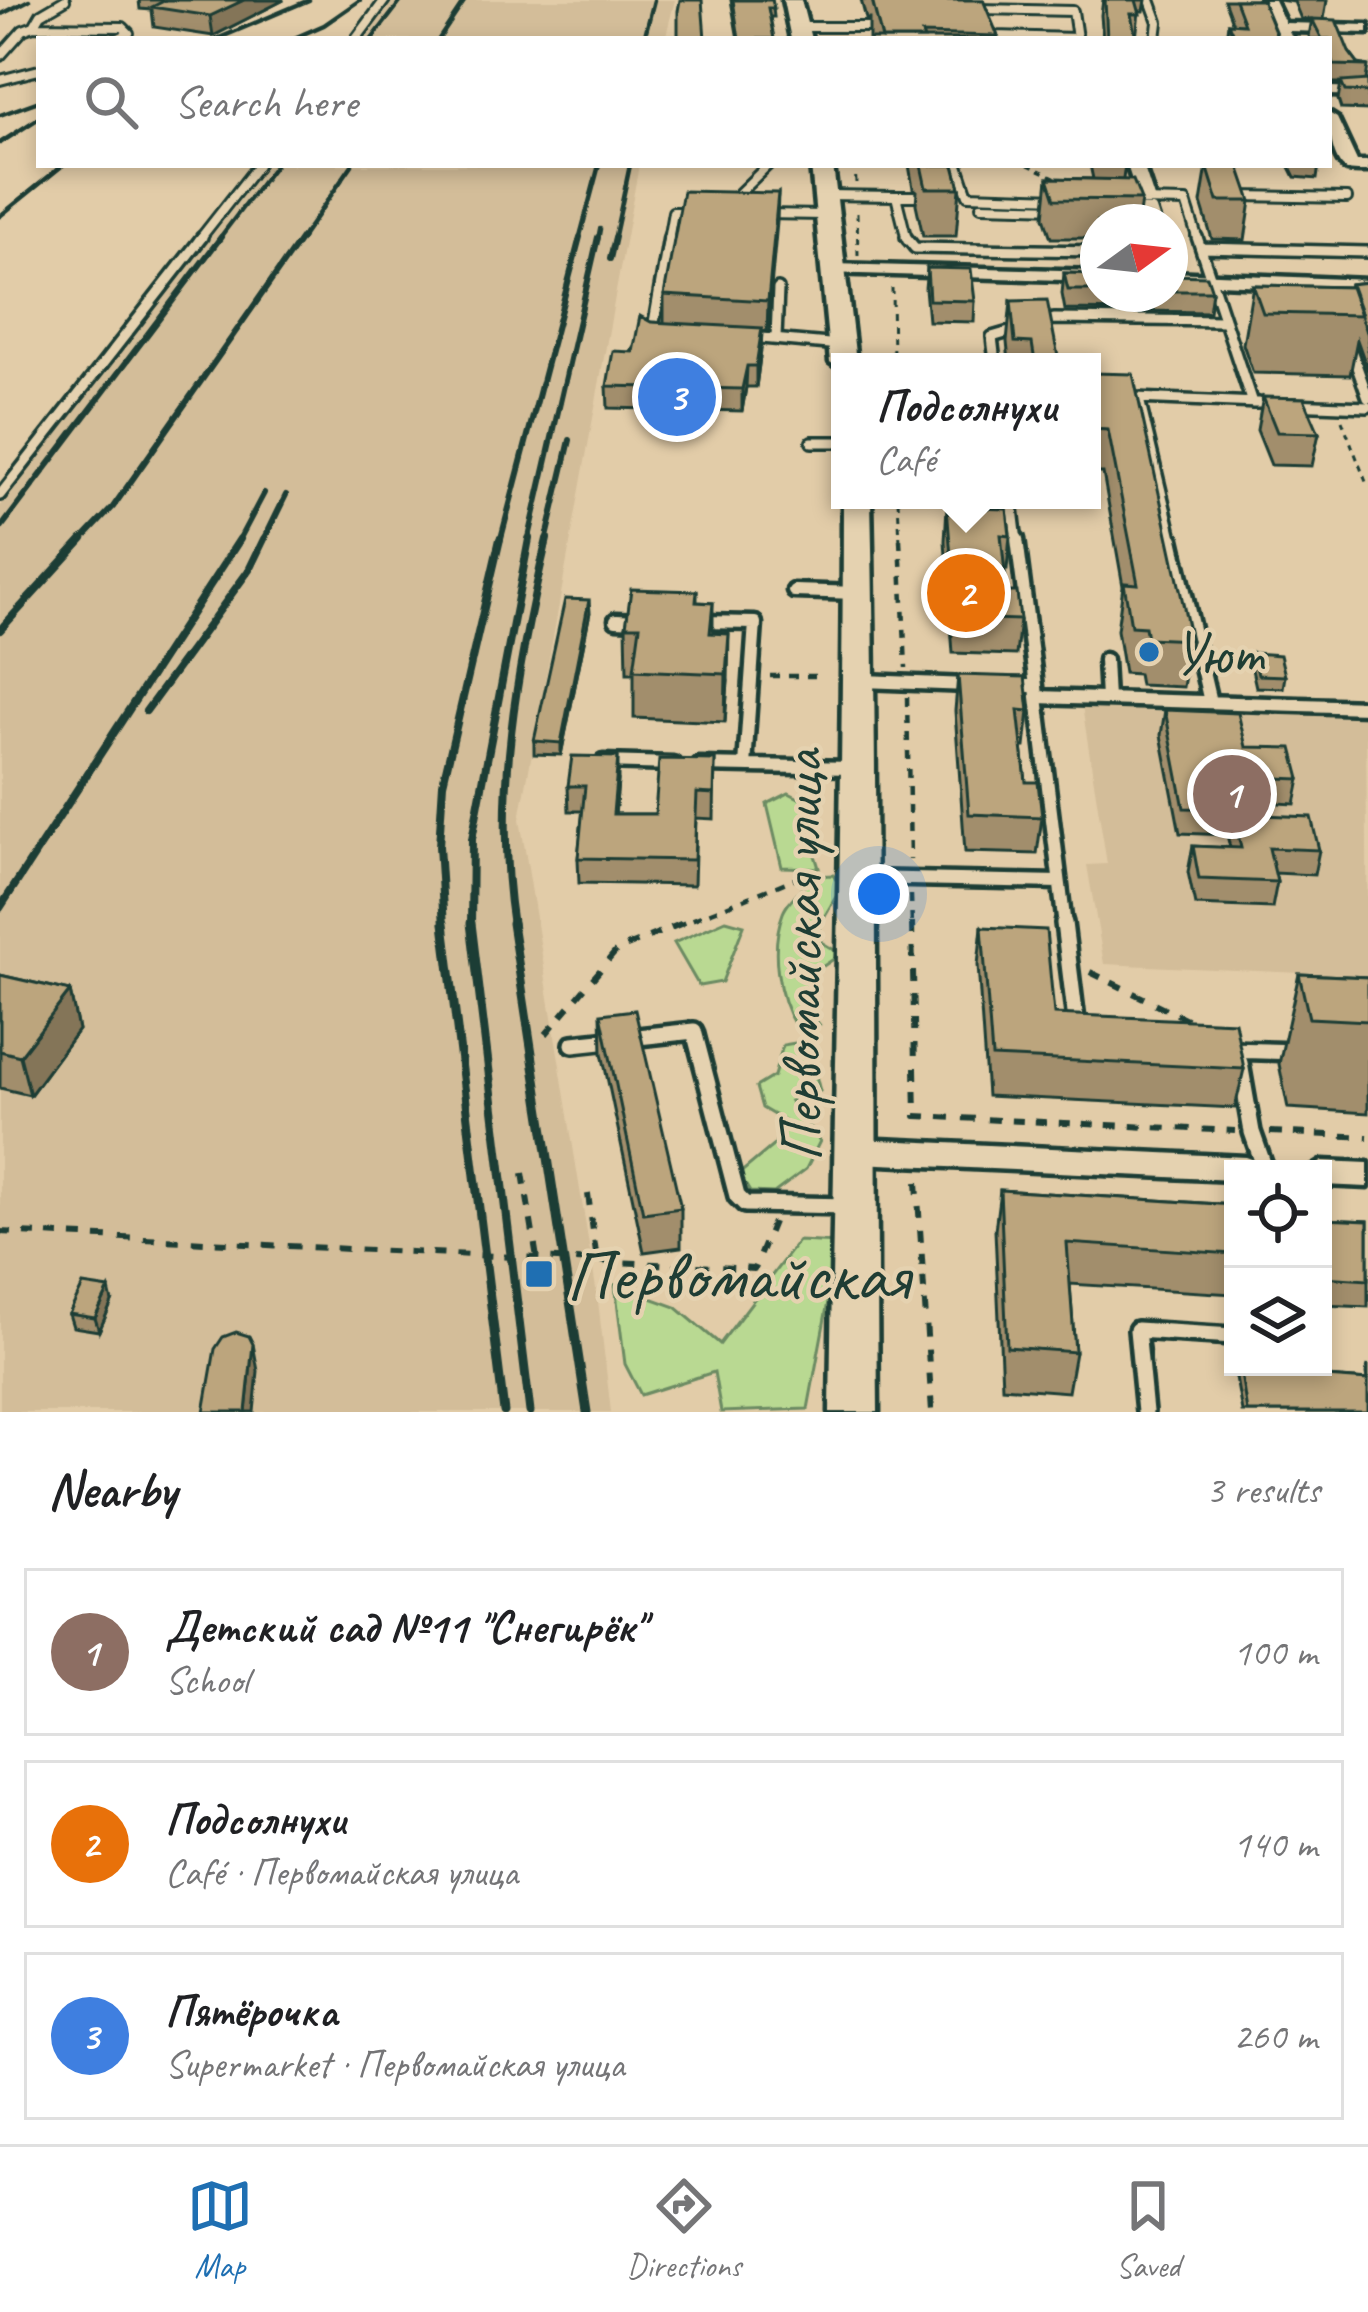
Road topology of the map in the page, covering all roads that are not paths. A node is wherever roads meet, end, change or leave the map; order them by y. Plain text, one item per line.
1 (65, 0) edge
2 (385, 0) edge
3 (792, 0) edge
4 (1150, 0) edge
5 (1267, 0) edge
6 (34, 26) junction
7 (890, 27) edge
8 (1368, 29) edge
9 (800, 33) edge
10 (1283, 33) edge
11 (123, 36) edge
12 (358, 36) edge
13 (995, 36) edge
14 (1077, 36) edge
15 (1156, 36) edge
16 (0, 56) edge
17 (36, 71) edge
18 (0, 80) edge
19 (1332, 91) edge
20 (1368, 92) edge
21 (1332, 123) edge
22 (1360, 166) edge
23 (256, 168) edge
24 (765, 168) edge
25 (822, 168) edge
26 (959, 168) edge
27 (1136, 168) edge
28 (968, 195) junction
29 (1217, 195) edge
30 (896, 196) junction
31 (915, 196) dead end
32 (947, 196) edge
33 (734, 198) edge
34 (1347, 198) dead end
35 (1147, 201) junction
36 (1119, 204) edge
37 (824, 205) junction
38 (981, 206) dead end
39 (695, 212) edge
40 (760, 214) edge
41 (1201, 248) junction
42 (1080, 251) edge
43 (1368, 252) edge
44 (832, 269) junction
45 (1080, 276) edge
46 (1188, 278) edge
47 (1211, 279) junction
48 (1368, 284) edge
49 (778, 289) dead end
50 (1226, 321) junction
51 (673, 335) edge
52 (734, 337) edge
53 (776, 338) junction
54 (1348, 340) edge
55 (838, 353) edge
56 (842, 353) edge
57 (994, 353) edge
58 (1115, 398) edge
59 (1139, 399) junction
60 (1368, 402) edge
61 (1252, 403) junction
62 (812, 442) dead end
63 (831, 442) edge
64 (0, 495) edge
65 (857, 509) edge
66 (1013, 509) edge
67 (794, 591) dead end
68 (859, 593) junction
69 (616, 620) dead end
70 (663, 621) edge
71 (686, 622) edge
72 (1106, 660) dead end
73 (838, 678) junction
74 (1037, 692) junction
75 (1108, 699) junction
76 (1210, 702) junction
77 (1368, 706) edge
78 (595, 762) edge
79 (745, 766) junction
80 (860, 768) junction
81 (855, 878) junction
82 (1059, 882) junction
83 (1083, 1040) edge
84 (573, 1045) dead end
85 (1214, 1049) edge
86 (1245, 1050) junction
87 (1322, 1053) edge
88 (857, 1151) junction
89 (1262, 1160) edge
90 (1224, 1168) edge
91 (1332, 1173) edge
92 (1368, 1175) edge
93 (856, 1206) junction
94 (1224, 1335) edge
95 (854, 1412) edge
96 (1145, 1412) edge

1 - 6 lane
2 - 12 lane
3 - 9 main road
4 - 15 lane
5 - 10 street
6 - 11 lane
6 - 16 lane
7 - 9 lane
8 - 10 street
13 - 14 lane
17 - 18 lane
19 - 20 street
21 - 22 street
23 - 64 lane
24 - 33 lane
25 - 37 main road
26 - 28 lane
27 - 35 street
28 - 32 lane
28 - 38 lane
29 - 34 lane
30 - 31 lane
30 - 37 lane
30 - 42 lane
35 - 36 lane
35 - 41 lane
37 - 40 lane
37 - 44 main road
39 - 51 lane
41 - 43 lane
41 - 47 lane
44 - 45 street
44 - 56 main road
46 - 47 street
47 - 48 street
47 - 50 lane
49 - 53 lane
50 - 57 lane
50 - 61 lane
52 - 53 lane
53 - 55 lane
54 - 60 lane
58 - 59 lane
59 - 61 lane
59 - 76 lane
60 - 61 lane
62 - 63 lane
65 - 68 main road, Первомайская улица
66 - 74 lane
67 - 68 lane
68 - 73 main road, Первомайская улица
69 - 70 lane
71 - 79 lane
72 - 75 lane
73 - 74 lane
73 - 80 main road, Первомайская улица
74 - 75 lane
74 - 82 lane
75 - 76 lane
76 - 77 lane
78 - 79 lane
79 - 80 lane
80 - 81 main road, Первомайская улица
81 - 82 lane
81 - 88 main road, Первомайская улица
82 - 83 lane
84 - 93 lane
85 - 86 lane
86 - 87 lane
86 - 89 lane
88 - 90 street
88 - 93 main road, Первомайская улица
91 - 92 street
93 - 95 main road, Первомайская улица
94 - 96 lane

